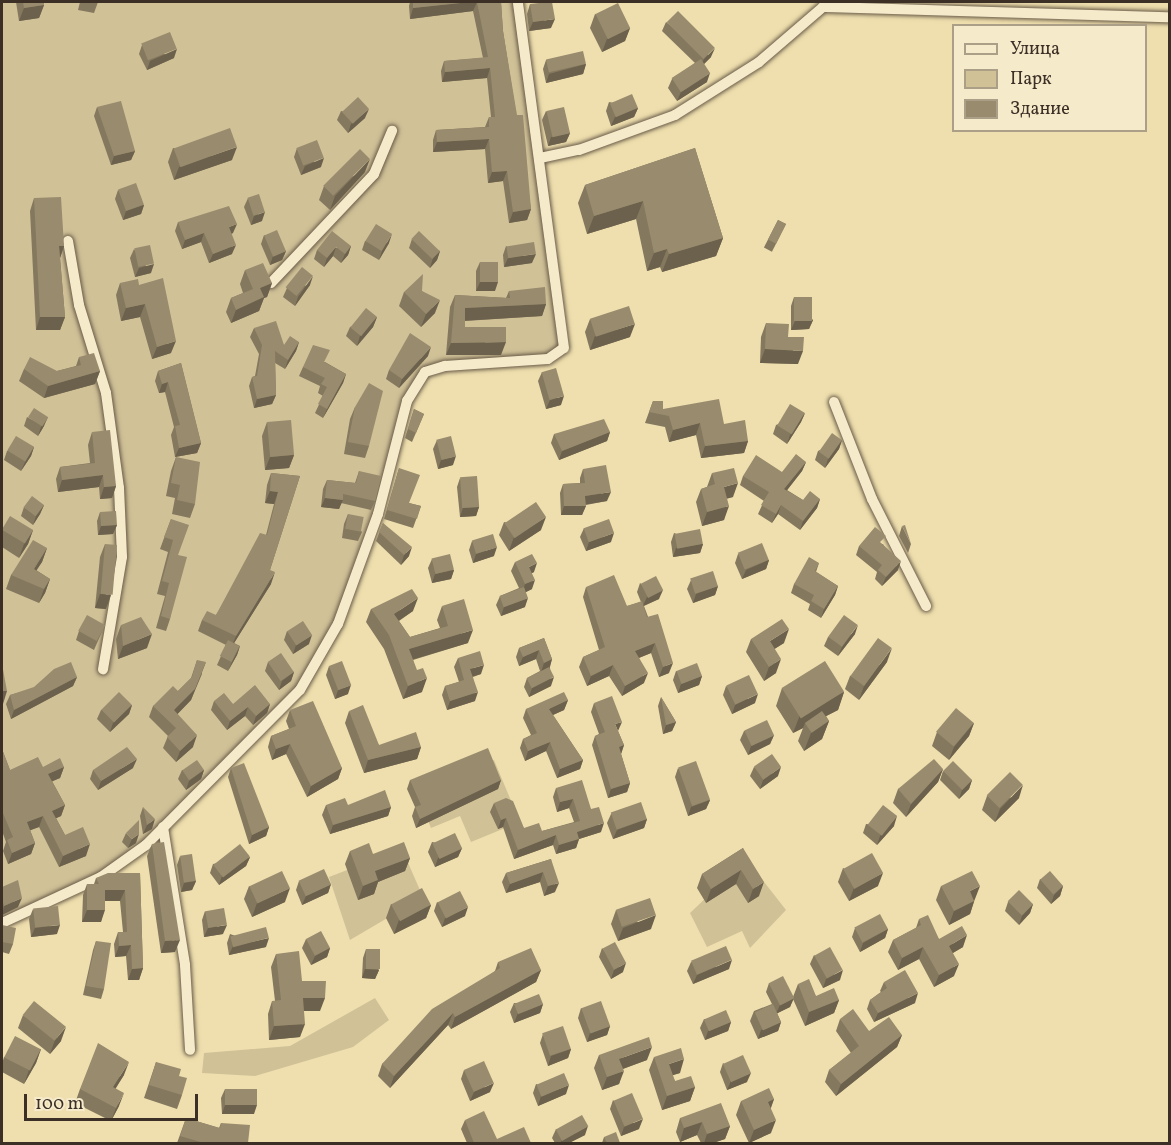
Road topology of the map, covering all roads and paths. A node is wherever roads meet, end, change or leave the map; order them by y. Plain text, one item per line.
1 (518, 2) edge
2 (1170, 16) edge
3 (392, 130) dead end
4 (540, 158) junction
5 (68, 241) dead end
6 (271, 283) edge
7 (834, 402) dead end
8 (926, 606) dead end
9 (103, 669) dead end
10 (163, 827) junction
11 (2, 923) edge
12 (190, 1050) dead end

1 - 4 street
2 - 4 street
3 - 6 street
4 - 10 street
5 - 9 street
7 - 8 street
10 - 11 street
10 - 12 street

